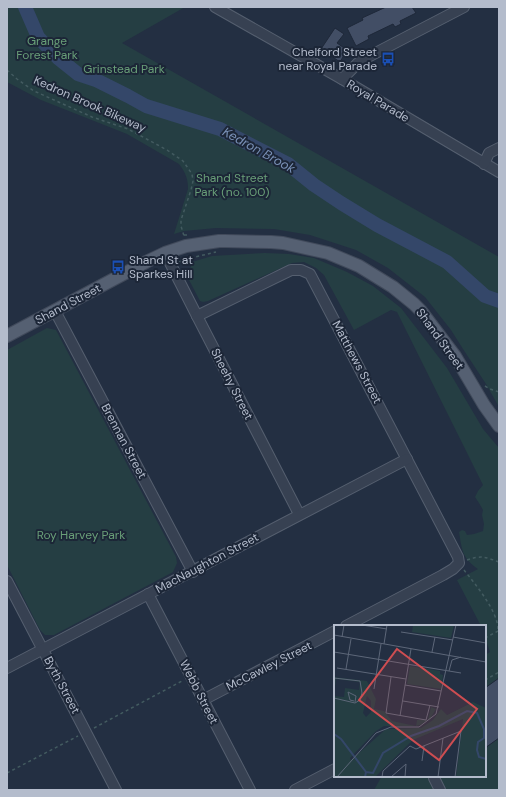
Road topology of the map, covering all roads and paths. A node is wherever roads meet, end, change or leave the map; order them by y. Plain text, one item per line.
1 (215, 7) edge
2 (464, 7) edge
3 (7, 70) edge
4 (342, 80) junction
5 (499, 148) edge
6 (484, 164) junction
7 (499, 172) edge
8 (192, 234) dead end
9 (218, 252) dead end
10 (165, 253) junction
11 (179, 262) dead end
12 (55, 311) junction
13 (197, 316) junction
14 (7, 336) edge
15 (482, 383) dead end
16 (499, 392) edge
17 (499, 426) edge
18 (407, 459) junction
19 (300, 514) junction
20 (499, 562) edge
21 (459, 563) junction
22 (193, 572) junction
23 (7, 581) edge
24 (148, 594) junction
25 (348, 625) edge
26 (499, 631) edge
27 (334, 633) edge
28 (486, 638) edge
29 (43, 650) junction
30 (7, 668) edge
31 (499, 672) edge
32 (191, 677) junction
33 (486, 679) edge
34 (203, 700) junction
35 (86, 732) junction
36 (334, 770) edge
37 (7, 773) edge
38 (434, 778) dead end
39 (116, 790) edge
40 (250, 790) edge
41 (295, 790) edge
42 (440, 790) edge

1 - 4 street, Royal Parade
2 - 4 street
3 - 8 path, Kedron Brook Bikeway
4 - 6 street, Royal Parade
5 - 6 street
6 - 7 street, Royal Parade
9 - 11 path
10 - 12 main road, Shand Street
10 - 13 street, Sheehy Street
10 - 17 main road, Shand Street
12 - 14 main road, Shand Street
12 - 22 street, Brennan Street
13 - 18 street, Matthews Street
13 - 19 street, Sheehy Street
15 - 16 path
18 - 19 street, MacNaughton Street
18 - 21 street, Matthews Street
19 - 22 street, MacNaughton Street
20 - 21 path
21 - 25 street
21 - 26 path
22 - 24 street, MacNaughton Street
23 - 29 street, Byth Street
24 - 29 street, MacNaughton Street
24 - 32 street, Webb Street
26 - 28 path
27 - 34 street, McCawley Street
29 - 30 street, MacNaughton Street
29 - 35 street, Byth Street
31 - 33 path
32 - 34 street, Webb Street
32 - 35 path
34 - 40 street, Webb Street
35 - 37 path
35 - 39 street, Byth Street
36 - 41 street
38 - 42 street

